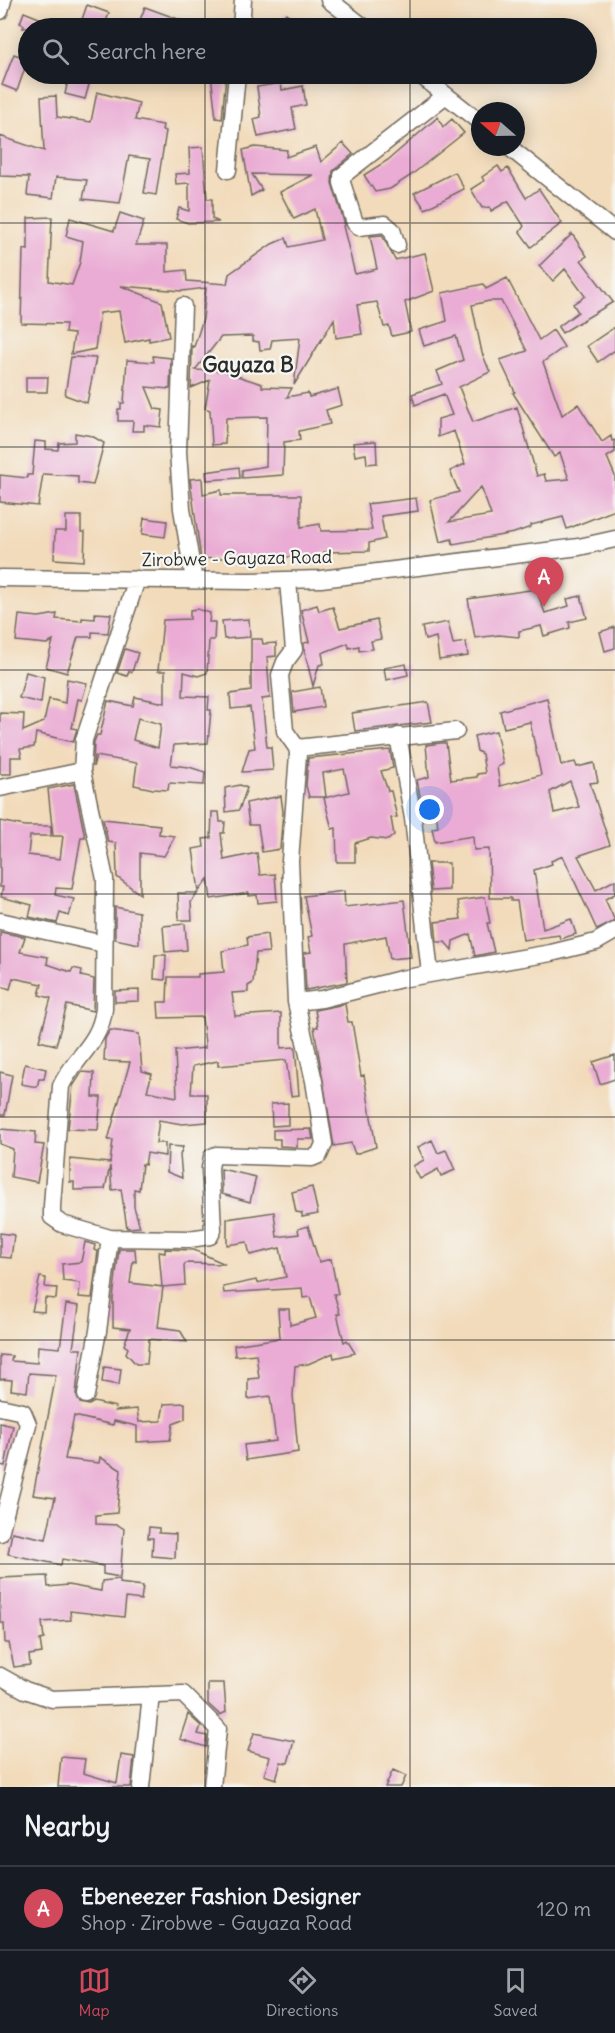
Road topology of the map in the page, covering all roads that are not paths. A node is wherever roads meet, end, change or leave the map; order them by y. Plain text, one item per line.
1 (3, 0) edge
2 (243, 0) edge
3 (329, 0) edge
4 (0, 11) edge
5 (242, 18) edge
6 (352, 18) edge
7 (236, 84) edge
8 (432, 84) edge
9 (446, 95) junction
10 (471, 115) edge
11 (522, 156) edge
12 (228, 170) dead end
13 (611, 223) edge
14 (397, 245) dead end
15 (183, 306) dead end
16 (615, 539) edge
17 (0, 578) edge
18 (137, 579) junction
19 (194, 580) junction
20 (288, 581) junction
21 (456, 731) dead end
22 (398, 736) junction
23 (297, 748) junction
24 (82, 771) junction
25 (0, 788) edge
26 (0, 921) edge
27 (615, 931) edge
28 (104, 944) junction
29 (430, 974) junction
30 (296, 1002) junction
31 (110, 1238) junction
32 (86, 1395) dead end
33 (0, 1407) edge
34 (0, 1533) edge
35 (0, 1676) edge
36 (151, 1695) junction
37 (141, 1787) edge
38 (212, 1787) edge

1 - 4 street
2 - 5 street
3 - 6 street
7 - 12 street
8 - 9 street
9 - 10 street
9 - 14 street
11 - 13 street
15 - 19 street
16 - 20 street, Zirobwe - Gayaza Road
17 - 18 street, Zirobwe - Gayaza Road
18 - 19 street, Zirobwe - Gayaza Road
18 - 24 street
19 - 20 street, Zirobwe - Gayaza Road
20 - 23 street
21 - 22 street
22 - 23 street
22 - 29 street
23 - 30 street
24 - 25 street
24 - 28 street
26 - 28 street
27 - 29 street
28 - 31 street
29 - 30 street
30 - 31 street
31 - 32 street
33 - 34 street
35 - 36 street
36 - 37 street
36 - 38 street

